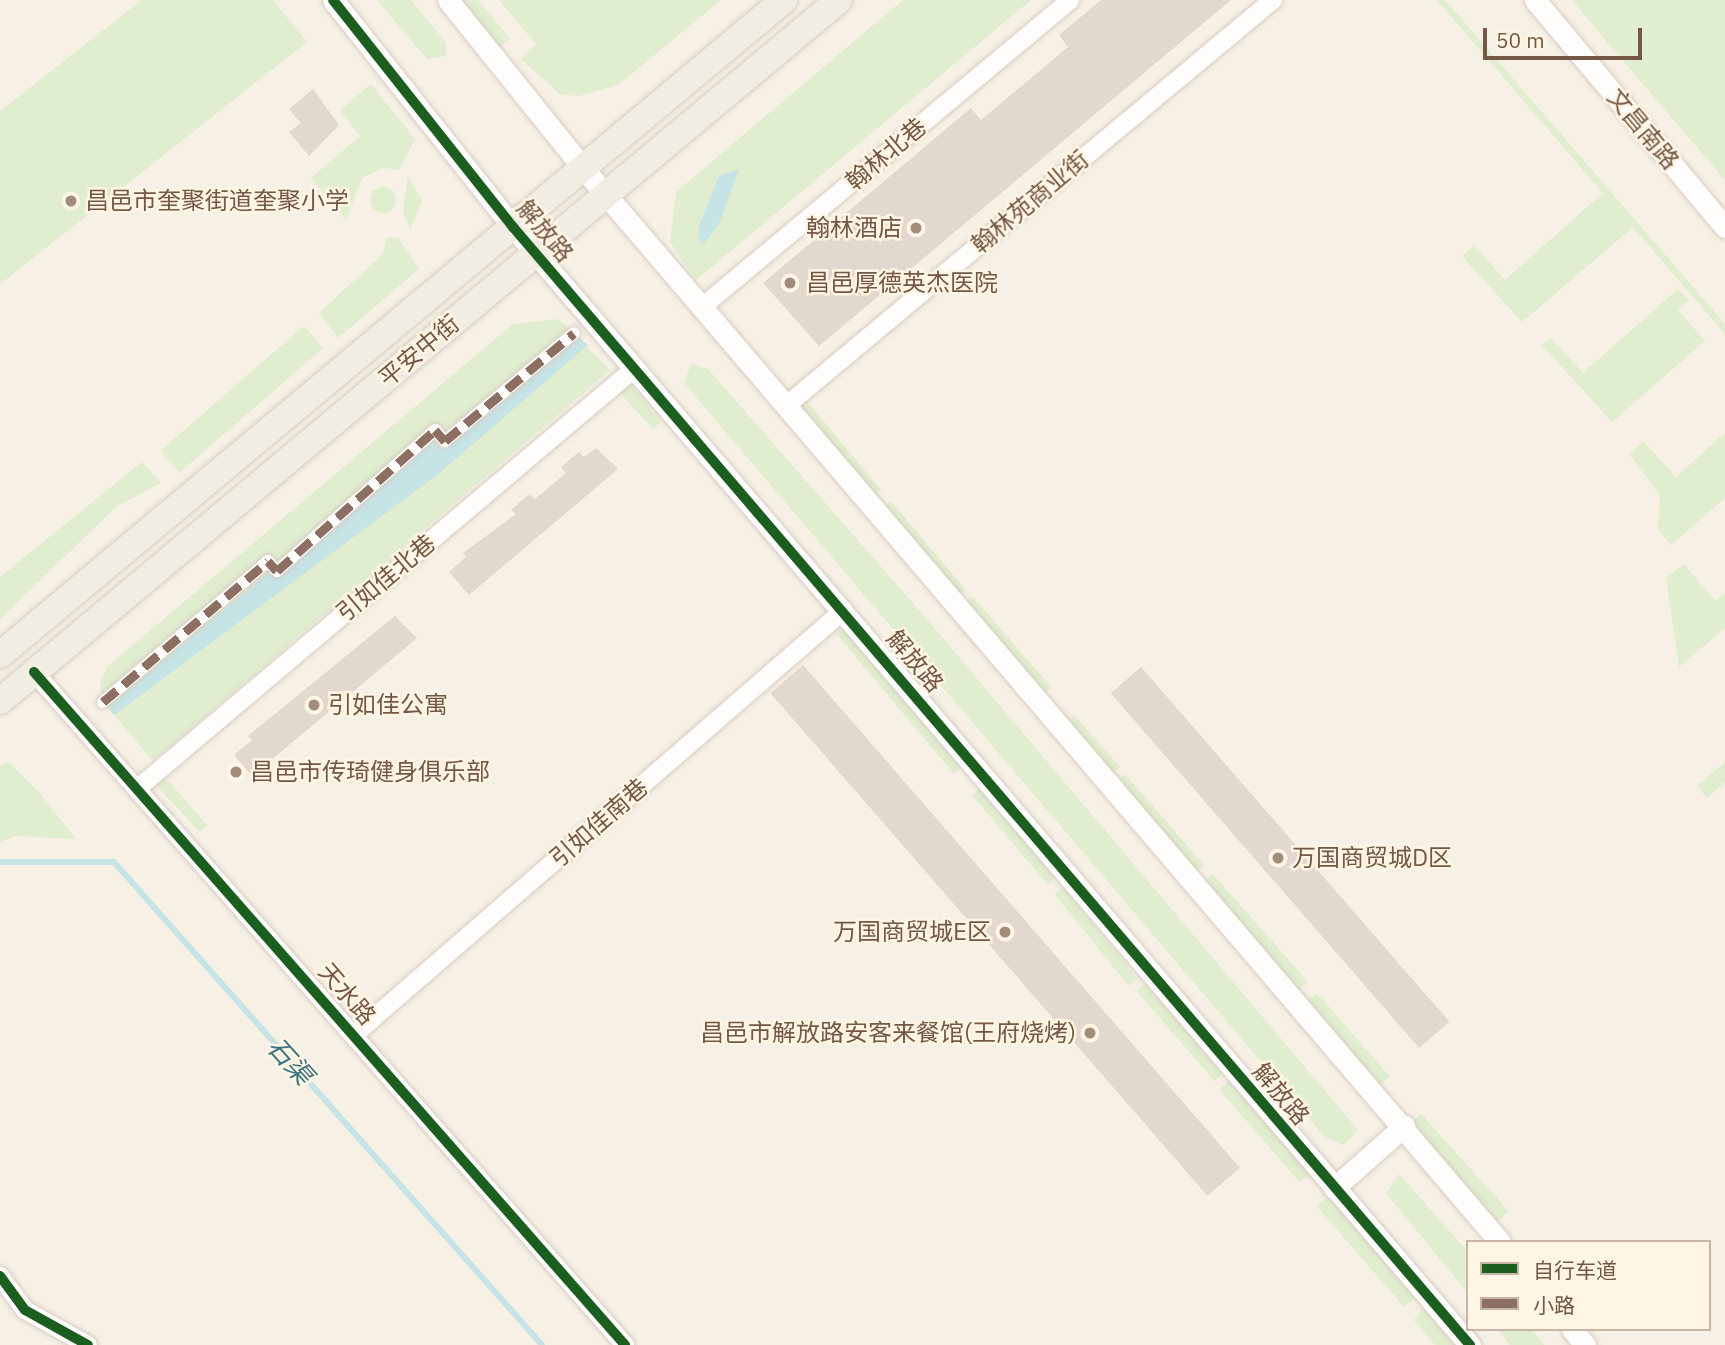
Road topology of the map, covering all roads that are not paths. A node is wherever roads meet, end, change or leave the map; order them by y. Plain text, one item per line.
1 (333, 0) edge
2 (448, 0) edge
3 (784, 0) edge
4 (839, 0) edge
5 (1070, 0) edge
6 (1273, 0) edge
7 (1535, 0) edge
8 (583, 168) junction
9 (607, 194) junction
10 (513, 227) junction
11 (1725, 227) edge
12 (536, 253) junction
13 (702, 307) junction
14 (574, 333) dead end
15 (635, 368) junction
16 (787, 405) junction
17 (844, 610) junction
18 (2, 648) edge
19 (34, 673) junction
20 (0, 701) edge
21 (103, 702) dead end
22 (138, 788) junction
23 (355, 1034) junction
24 (1404, 1126) junction
25 (1334, 1188) junction
26 (1498, 1240) edge
27 (0, 1276) edge
28 (1574, 1331) edge
29 (88, 1345) edge
30 (625, 1345) edge
31 (1471, 1345) edge
32 (1585, 1345) edge

1 - 10 street, 解放路
2 - 8 street
3 - 8 main road, 平安中街
4 - 9 main road, 平安中街
5 - 13 street, 翰林北巷
6 - 16 street, 翰林苑商业街
7 - 11 street, 文昌南路
8 - 9 street
8 - 10 main road, 平安中街
9 - 12 main road, 平安中街
9 - 13 street
10 - 12 street, 解放路
10 - 18 main road, 平安中街
12 - 15 street, 解放路
12 - 19 main road, 平安中街
13 - 16 street
14 - 21 street
15 - 17 street, 解放路
15 - 22 street, 引如佳北巷
16 - 24 street
17 - 23 street, 引如佳南巷
17 - 25 street, 解放路
19 - 20 main road, 平安中街
19 - 22 street, 天水路
22 - 23 street, 天水路
23 - 30 street, 天水路
24 - 25 street
24 - 26 street
25 - 31 street, 解放路
27 - 29 street
28 - 32 street

